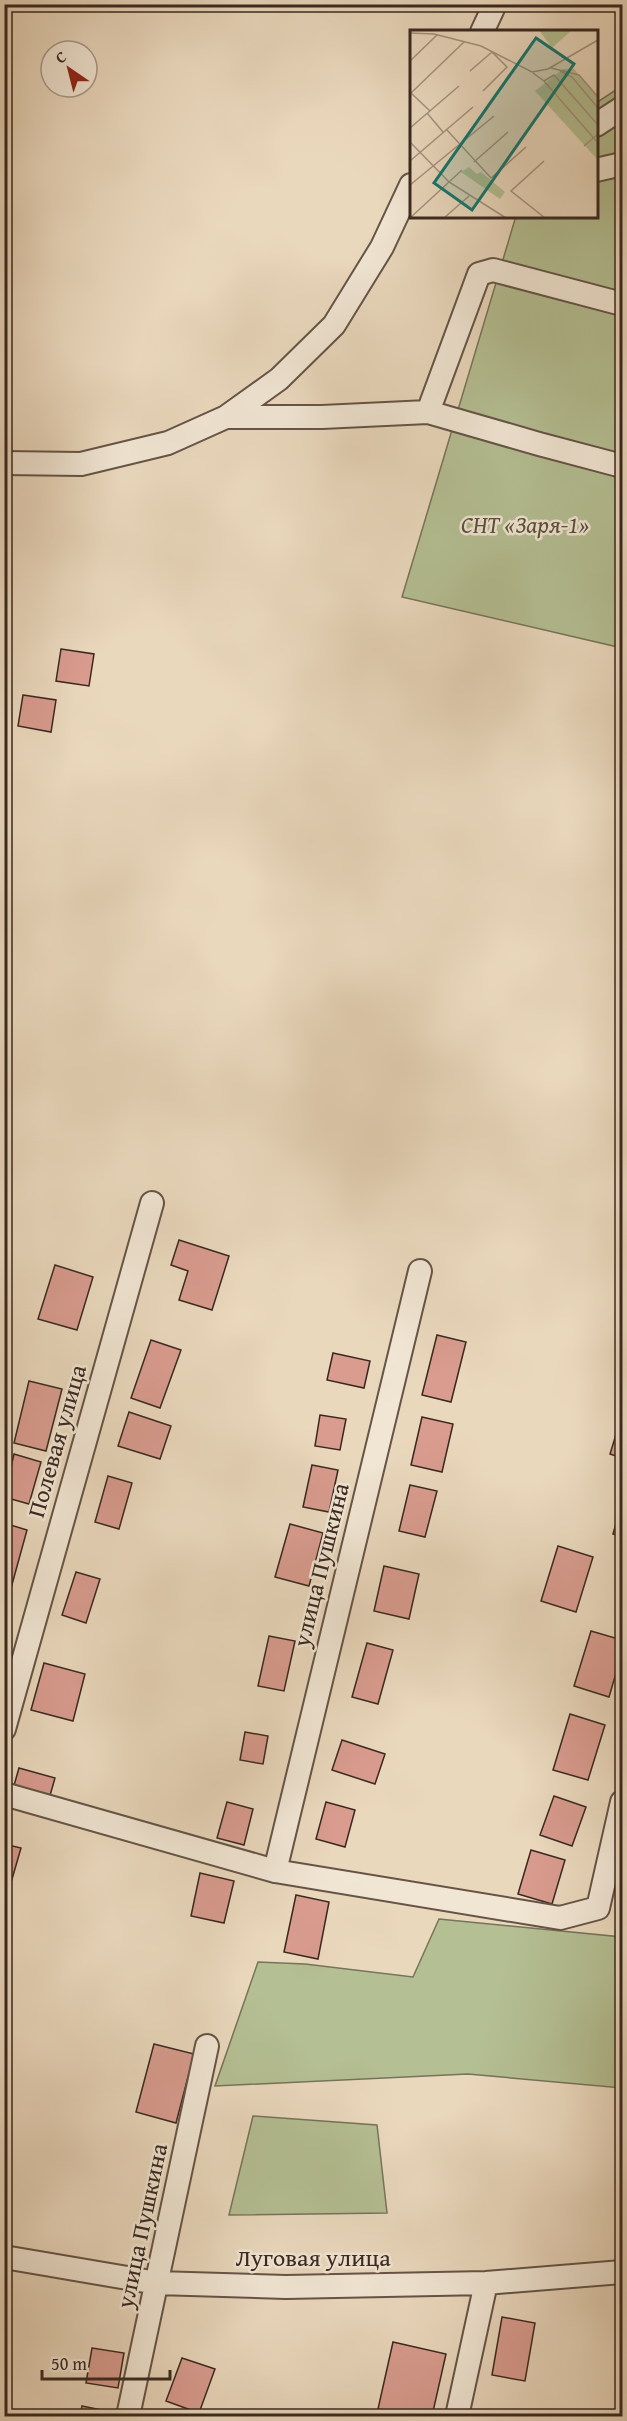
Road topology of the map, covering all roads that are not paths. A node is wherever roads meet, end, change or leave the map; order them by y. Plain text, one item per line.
1 (495, 4) edge
2 (483, 30) edge
3 (622, 108) edge
4 (597, 124) edge
5 (622, 164) edge
6 (597, 170) edge
7 (410, 189) edge
8 (404, 214) edge
9 (622, 304) edge
10 (428, 412) junction
11 (226, 417) junction
12 (4, 463) edge
13 (622, 466) edge
14 (152, 1203) dead end
15 (420, 1271) dead end
16 (4, 1729) edge
17 (4, 1794) edge
18 (622, 1802) edge
19 (275, 1871) junction
20 (207, 2046) dead end
21 (4, 2257) edge
22 (622, 2272) edge
23 (158, 2283) junction
24 (486, 2283) junction
25 (128, 2416) edge
26 (457, 2416) edge

1 - 2 street
3 - 4 street
5 - 6 street
7 - 8 street
8 - 11 street
9 - 10 street
10 - 11 street
10 - 13 street
11 - 12 street
14 - 16 street, Полевая улица
15 - 19 street, улица Пушкина
17 - 19 street
18 - 19 street
20 - 23 street, улица Пушкина
21 - 23 street, Луговая улица
22 - 24 street, Луговая улица
23 - 24 street, Луговая улица
23 - 25 street, улица Пушкина
24 - 26 street

